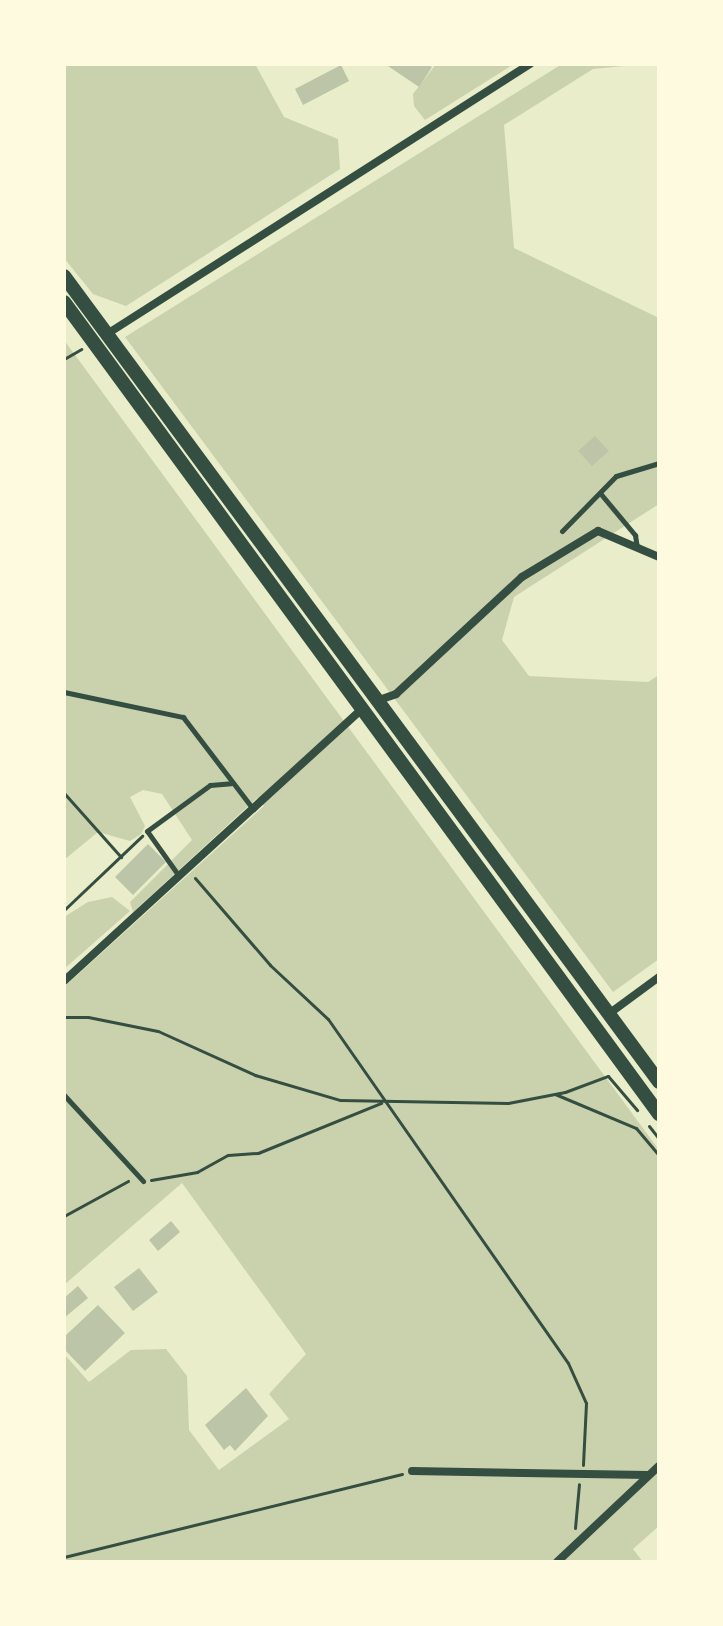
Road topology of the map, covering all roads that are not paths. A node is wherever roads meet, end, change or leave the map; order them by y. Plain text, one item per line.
1 (530, 64) edge
2 (64, 276) edge
3 (64, 302) edge
4 (107, 334) junction
5 (659, 463) edge
6 (600, 493) junction
7 (562, 531) dead end
8 (637, 547) junction
9 (659, 557) edge
10 (64, 692) edge
11 (379, 700) junction
12 (361, 710) junction
13 (232, 783) junction
14 (253, 809) junction
15 (183, 873) junction
16 (659, 977) edge
17 (64, 981) edge
18 (610, 1013) junction
19 (659, 1082) edge
20 (64, 1095) edge
21 (659, 1114) edge
22 (141, 1179) road end
23 (659, 1466) edge
24 (412, 1471) road end
25 (648, 1475) junction
26 (557, 1562) edge

1 - 4 street
2 - 4 main road
3 - 12 main road
4 - 11 main road
5 - 6 lane
6 - 7 lane
6 - 8 lane
8 - 9 street
8 - 11 street
10 - 13 lane
11 - 18 main road
12 - 14 street
12 - 21 main road
13 - 14 lane
13 - 15 lane
14 - 15 street
15 - 17 street
16 - 18 street
18 - 19 main road
20 - 22 lane
23 - 25 street
24 - 25 street
25 - 26 street

